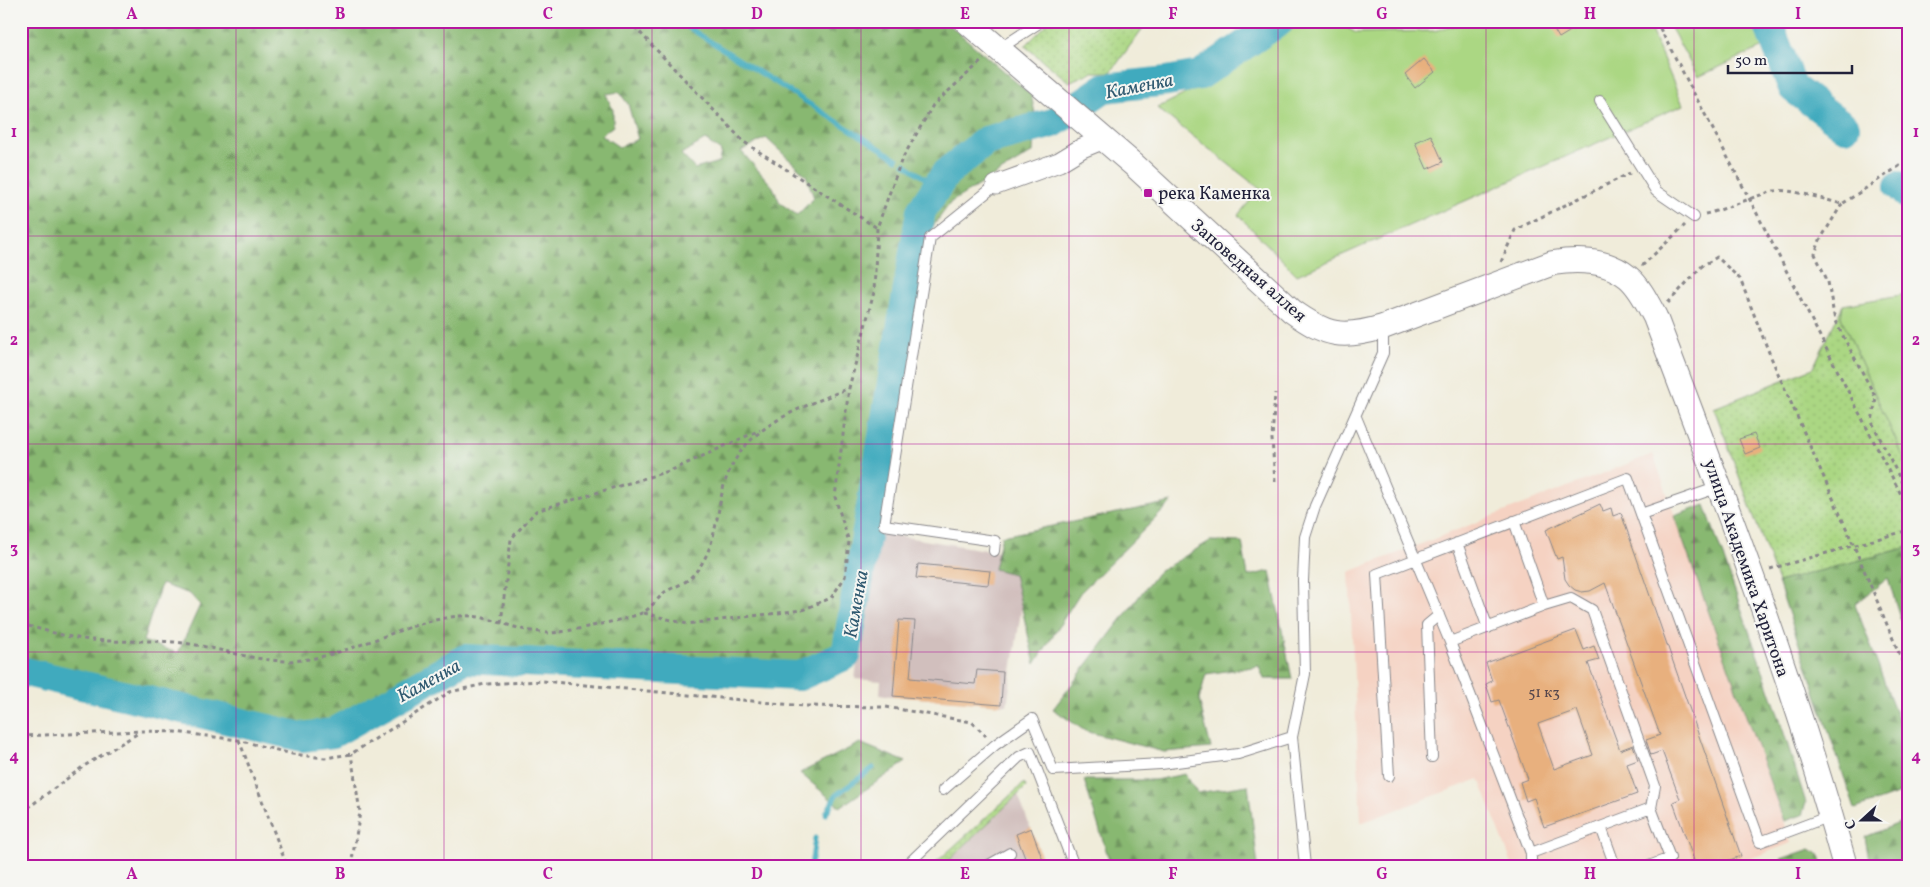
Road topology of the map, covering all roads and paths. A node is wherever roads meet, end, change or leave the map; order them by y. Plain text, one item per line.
1 (628, 21) edge
2 (966, 21) edge
3 (1042, 21) edge
4 (1656, 21) edge
5 (998, 49) junction
6 (1600, 101) dead end
7 (1096, 132) junction
8 (1909, 163) edge
9 (1641, 168) junction
10 (996, 185) joint
11 (1750, 200) junction
12 (1842, 204) junction
13 (1694, 217) junction
14 (877, 228) junction
15 (1629, 278) junction
16 (1491, 285) junction
17 (1655, 317) junction
18 (1384, 327) junction
19 (849, 388) junction
20 (1275, 392) dead end
21 (1356, 417) junction
22 (764, 428) junction
23 (1275, 482) dead end
24 (1719, 486) junction
25 (1909, 498) edge
26 (1909, 510) edge
27 (1642, 514) junction
28 (1514, 521) junction
29 (1909, 530) edge
30 (1457, 543) junction
31 (1854, 546) junction
32 (994, 551) dead end
33 (1415, 560) junction
34 (1753, 576) junction
35 (1544, 606) junction
36 (643, 613) junction
37 (1439, 615) junction
38 (501, 623) junction
39 (21, 624) edge
40 (1488, 628) junction
41 (1450, 642) junction
42 (1909, 677) edge
43 (142, 731) junction
44 (21, 736) edge
45 (1292, 737) junction
46 (238, 740) junction
47 (995, 745) junction
48 (351, 754) junction
49 (1432, 758) dead end
50 (1389, 776) dead end
51 (943, 790) dead end
52 (1651, 808) junction
53 (21, 813) edge
54 (1831, 815) junction
55 (1601, 827) junction
56 (1010, 853) dead end
57 (1531, 853) junction
58 (21, 856) edge
59 (31, 866) edge
60 (287, 866) edge
61 (351, 866) edge
62 (906, 866) edge
63 (987, 866) edge
64 (1074, 866) edge
65 (1305, 866) edge
66 (1531, 866) edge
67 (1615, 866) edge
68 (1649, 866) edge
69 (1845, 866) edge

1 - 14 path
2 - 5 street
3 - 5 lane
4 - 11 path
5 - 7 street, Заповедная аллея
5 - 14 path
6 - 9 lane
7 - 10 street
7 - 18 street, Заповедная аллея
8 - 12 path
9 - 13 lane
9 - 16 path
10 - 32 lane
11 - 12 path
11 - 13 path
11 - 26 path
12 - 25 path
13 - 15 path
14 - 19 path
15 - 16 street, Заповедная аллея
15 - 17 street, улица Академика Харитона
16 - 18 street, Заповедная аллея
17 - 24 street, улица Академика Харитона
17 - 31 path
18 - 21 lane
19 - 22 path
19 - 36 path
20 - 23 path
21 - 33 lane
21 - 45 lane
22 - 36 path
22 - 38 path
24 - 27 lane
24 - 34 street, улица Академика Харитона
27 - 28 lane
27 - 54 lane
28 - 30 lane
28 - 35 lane
29 - 31 path
30 - 33 lane
30 - 40 lane
31 - 34 path
31 - 42 path
33 - 37 lane
33 - 50 lane
34 - 54 street, улица Академика Харитона
35 - 40 lane
35 - 52 lane
36 - 38 path
37 - 41 lane
37 - 49 lane
38 - 39 path
40 - 41 lane
41 - 57 lane
43 - 44 path
43 - 46 path
43 - 53 path
45 - 47 lane
45 - 65 lane
46 - 48 path
46 - 60 path
47 - 48 path
47 - 51 lane
48 - 61 path
52 - 55 lane
52 - 68 lane
54 - 69 street, улица Академика Харитона
55 - 57 lane
55 - 67 lane
56 - 63 lane
57 - 66 lane
58 - 59 path
62 - 64 lane

